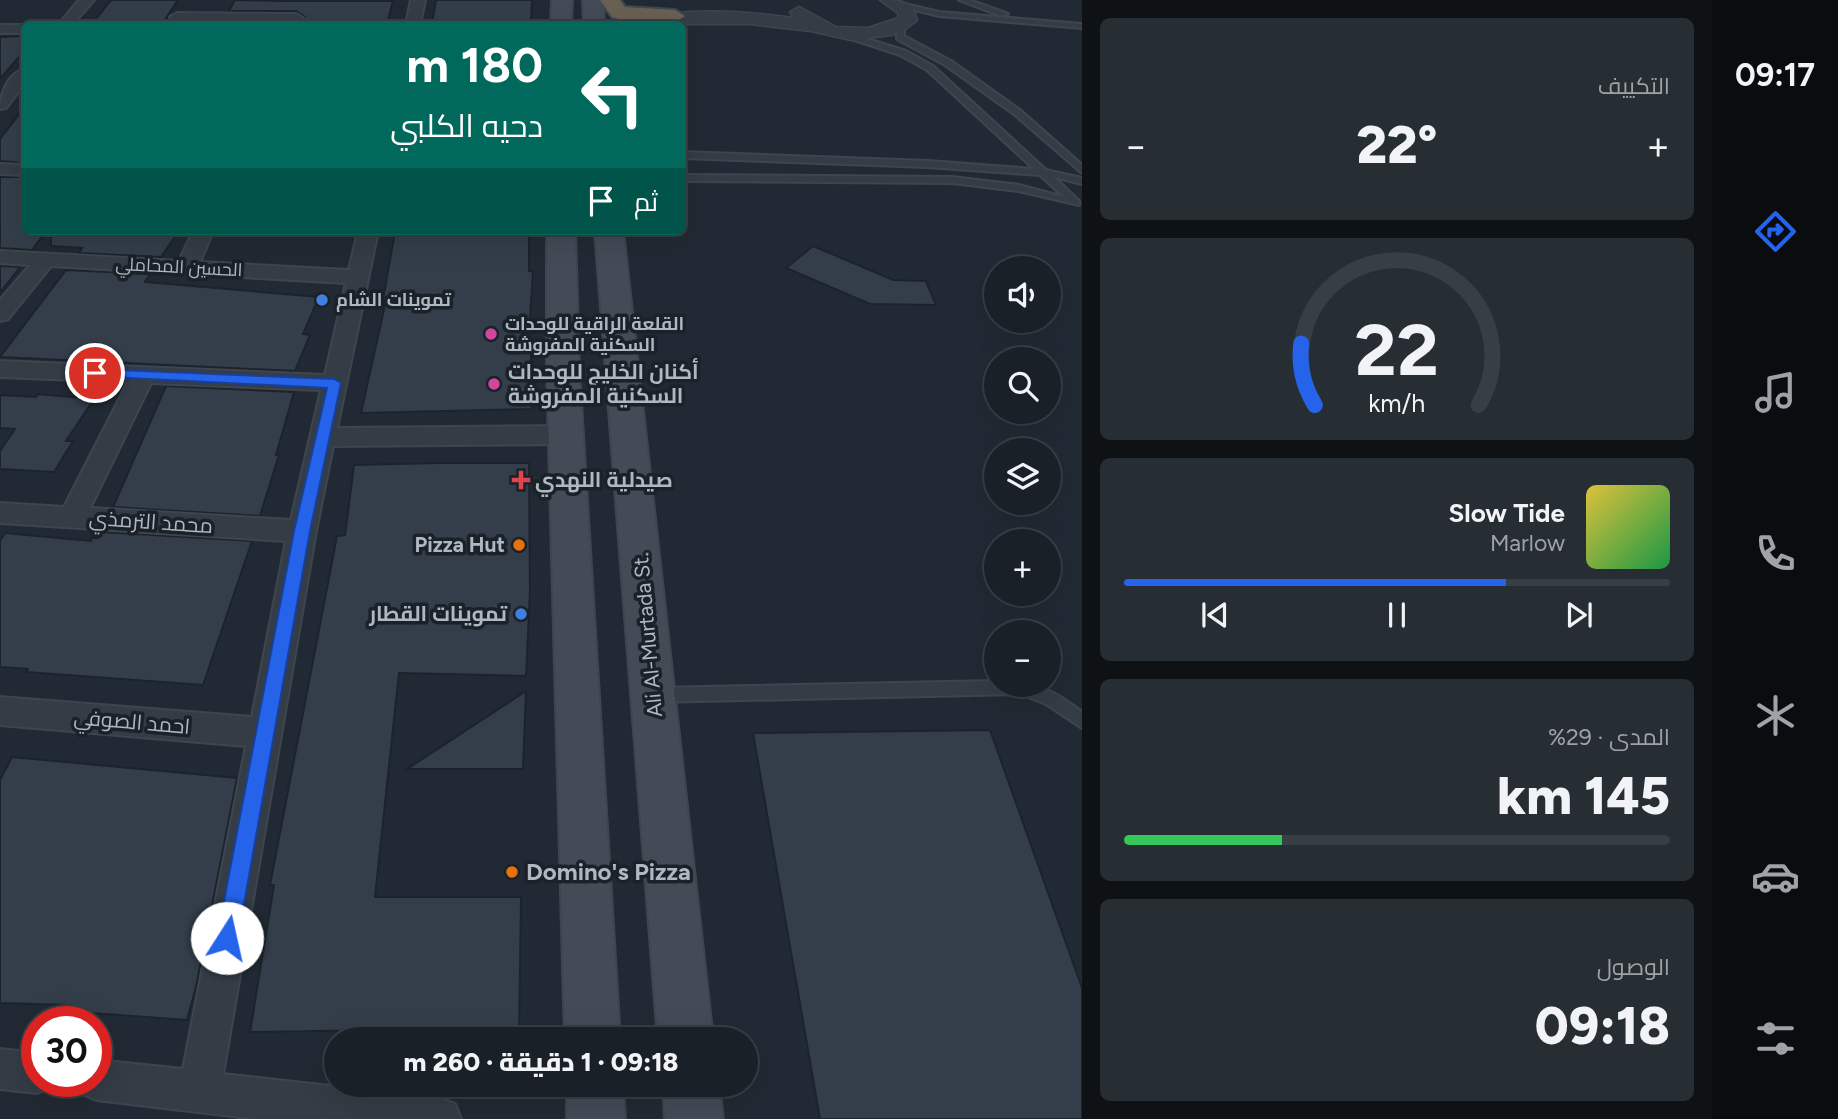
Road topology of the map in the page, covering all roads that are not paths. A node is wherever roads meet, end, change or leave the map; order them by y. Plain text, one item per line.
1 (87, 0) edge
2 (189, 0) edge
3 (304, 0) edge
4 (418, 0) edge
5 (562, 0) edge
6 (593, 0) edge
7 (610, 0) edge
8 (801, 0) edge
9 (963, 0) edge
10 (705, 1) edge
11 (756, 1) edge
12 (678, 8) edge
13 (991, 10) junction
14 (898, 12) edge
15 (939, 14) junction
16 (722, 16) junction
17 (986, 18) junction
18 (1009, 20) junction
19 (69, 21) edge
20 (175, 21) edge
21 (295, 21) edge
22 (414, 21) edge
23 (561, 21) edge
24 (594, 21) edge
25 (648, 21) edge
26 (816, 26) junction
27 (1082, 26) edge
28 (0, 29) edge
29 (21, 29) edge
30 (837, 32) junction
31 (21, 78) edge
32 (0, 82) edge
33 (0, 104) edge
34 (686, 155) edge
35 (825, 159) junction
36 (0, 169) edge
37 (21, 170) edge
38 (1082, 170) edge
39 (1043, 172) junction
40 (686, 178) edge
41 (833, 179) junction
42 (1082, 181) edge
43 (1079, 206) edge
44 (200, 235) edge
45 (367, 235) edge
46 (561, 235) edge
47 (609, 235) edge
48 (0, 257) edge
49 (46, 260) junction
50 (187, 267) junction
51 (358, 277) junction
52 (0, 314) edge
53 (0, 369) edge
54 (143, 375) junction
55 (334, 383) junction
56 (566, 435) junction
57 (323, 437) junction
58 (0, 513) edge
59 (72, 517) junction
60 (302, 531) junction
61 (654, 695) junction
62 (0, 711) edge
63 (1082, 721) edge
64 (264, 733) junction
65 (592, 1027) edge
66 (685, 1027) edge
67 (0, 1069) edge
68 (21, 1071) edge
69 (112, 1082) edge
70 (199, 1092) junction
71 (596, 1097) edge
72 (692, 1097) edge
73 (440, 1119) edge
74 (597, 1119) edge
75 (694, 1119) edge

1 - 19 street
2 - 20 street
3 - 21 street
4 - 22 street
5 - 23 main road
6 - 24 main road
7 - 12 highway
8 - 26 street
9 - 13 lane
10 - 11 street
10 - 12 street
10 - 16 street
12 - 16 street
12 - 25 street
13 - 17 lane
13 - 18 lane
14 - 15 lane
14 - 15 lane
14 - 30 street
14 - 38 lane
15 - 17 lane
16 - 26 street
17 - 18 lane
18 - 27 lane
20 - 21 street
26 - 30 street
28 - 29 street
30 - 39 lane
31 - 32 street
31 - 33 street
34 - 35 lane
35 - 39 lane
35 - 41 lane
36 - 37 street
39 - 42 lane
39 - 43 lane
40 - 41 lane
41 - 43 lane
44 - 50 street
45 - 51 street
46 - 56 main road
47 - 61 main road, Ali Al-Murtada St.
48 - 49 street, الحسين المحاملي
49 - 50 street, الحسين المحاملي
49 - 52 street
50 - 51 street, الحسين المحاملي
51 - 55 street
53 - 54 street
54 - 55 street
54 - 59 street
55 - 57 street
56 - 57 street
56 - 65 main road
57 - 60 street
58 - 59 street, محمد الترمذي
59 - 60 street, محمد الترمذي
60 - 64 street
61 - 63 lane
61 - 66 main road, Ali Al-Murtada St.
62 - 64 street, احمد الصوفي
64 - 70 street
67 - 68 street
69 - 70 street
70 - 73 street
71 - 74 main road
72 - 75 main road

